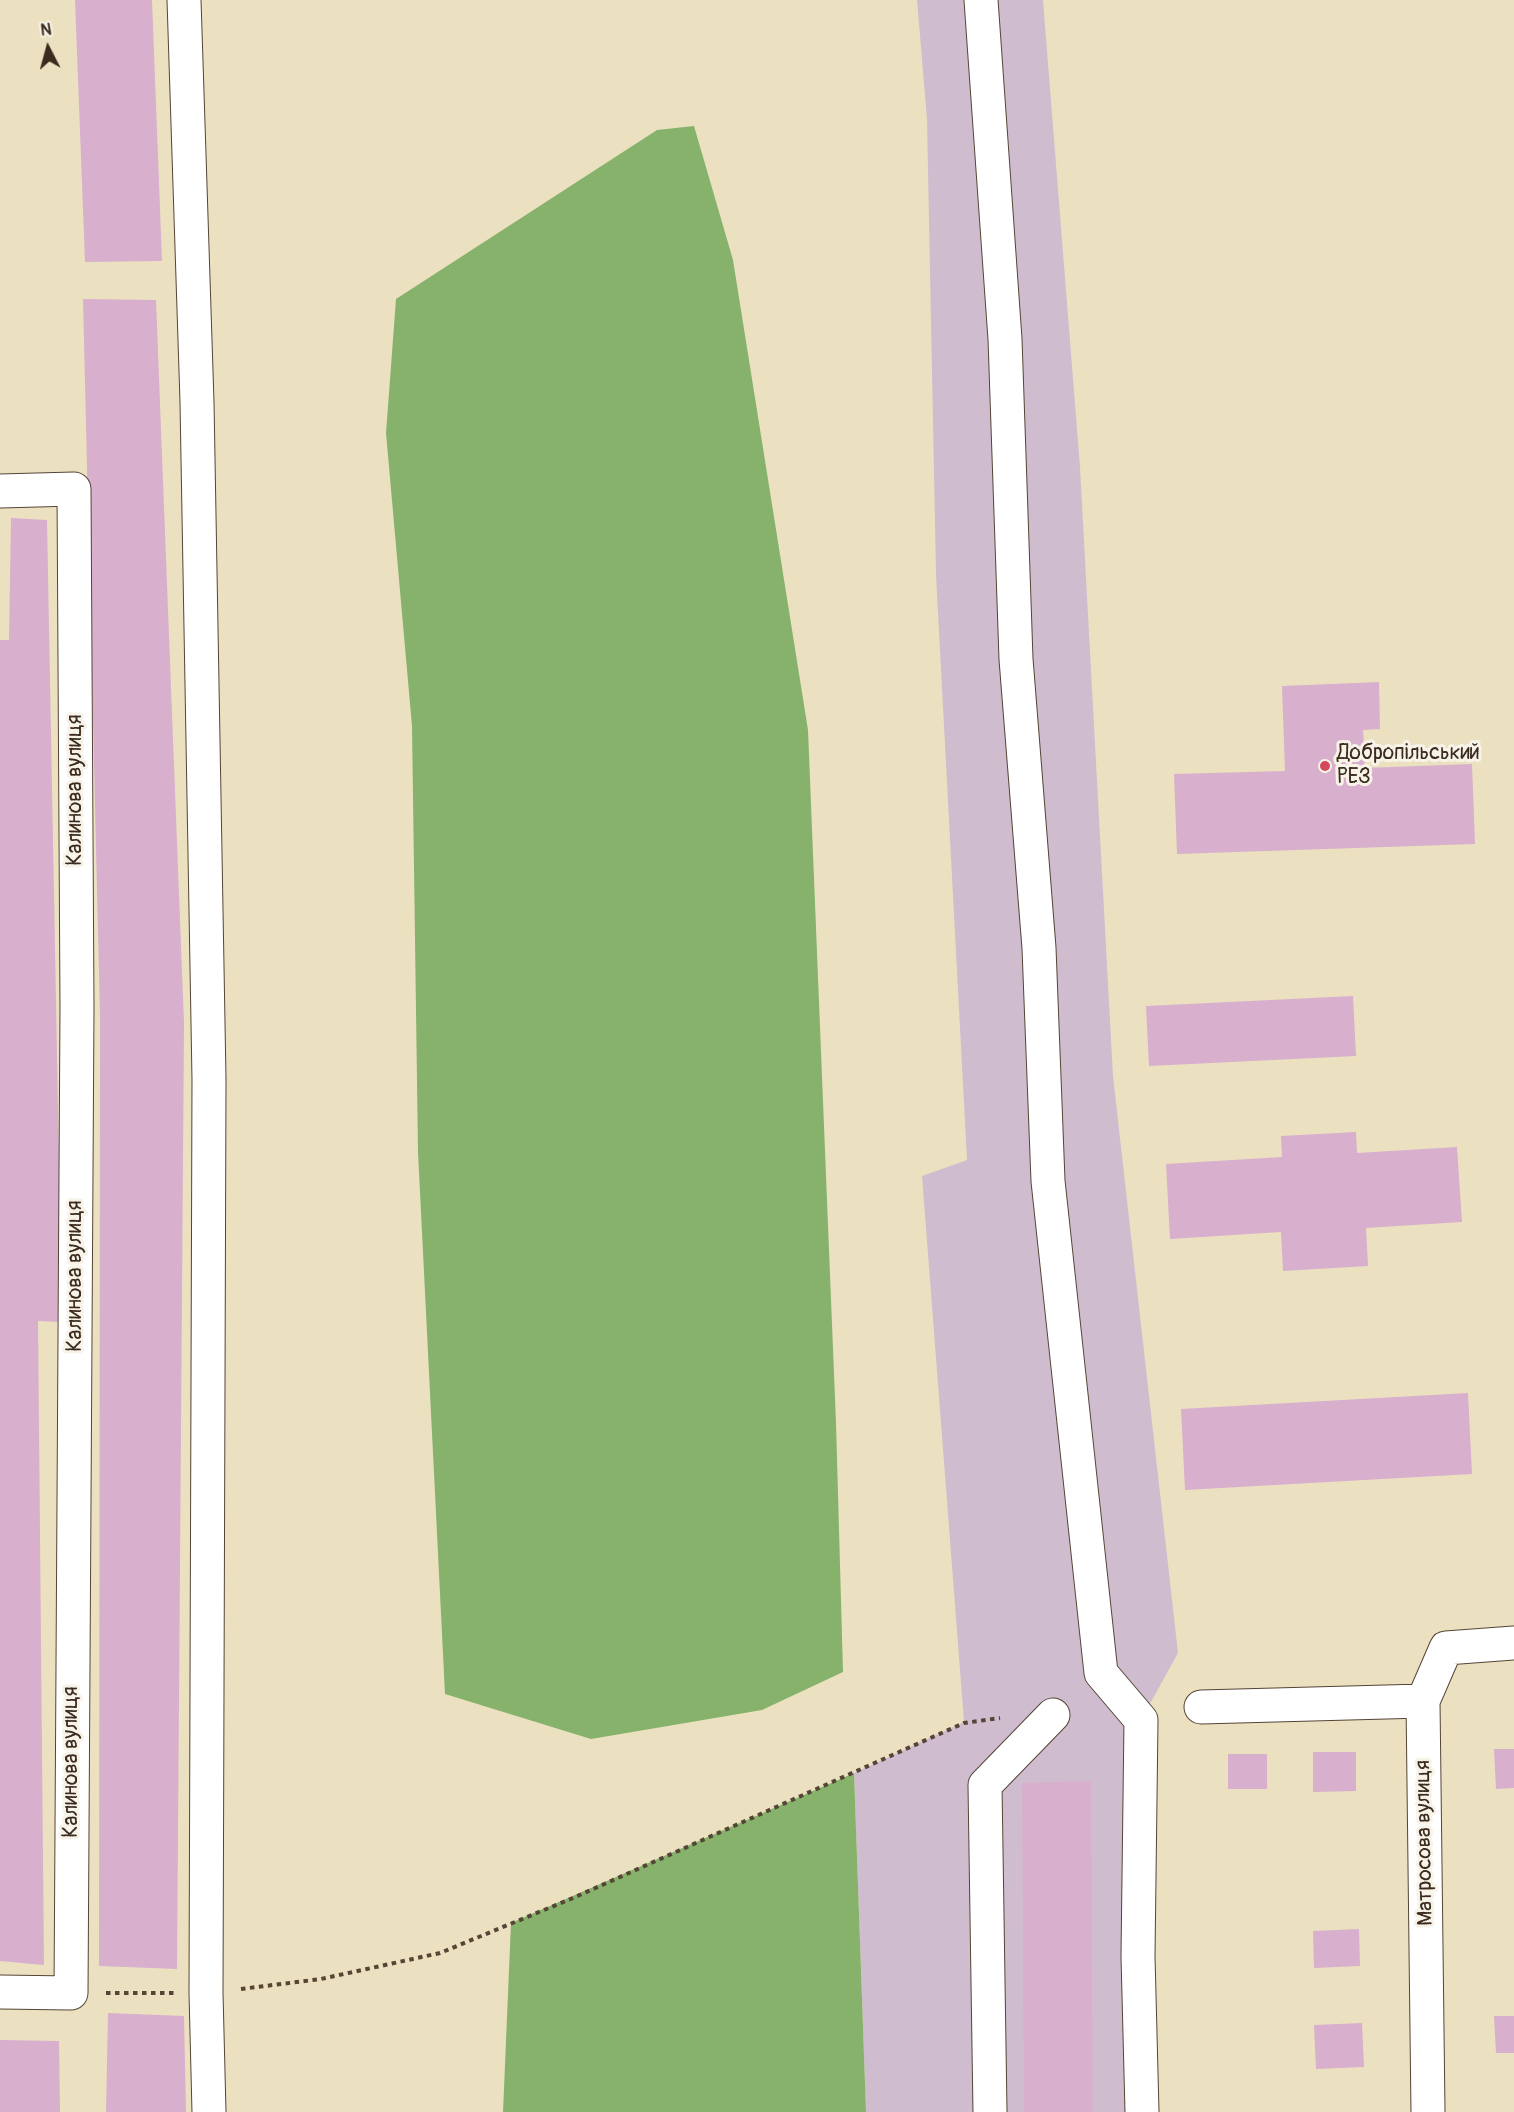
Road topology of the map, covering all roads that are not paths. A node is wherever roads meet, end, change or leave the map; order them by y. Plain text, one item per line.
1 (184, 0) edge
2 (981, 0) edge
3 (0, 491) edge
4 (1514, 1643) edge
5 (1423, 1701) junction
6 (1201, 1707) dead end
7 (1053, 1715) road end
8 (0, 1992) edge
9 (208, 2112) edge
10 (990, 2112) edge
11 (1142, 2112) edge
12 (1428, 2112) edge

1 - 9 street
2 - 11 street
3 - 8 street, Калинова вулиця
4 - 5 street, Матросова вулиця
5 - 6 street
5 - 12 street, Матросова вулиця
7 - 10 street

